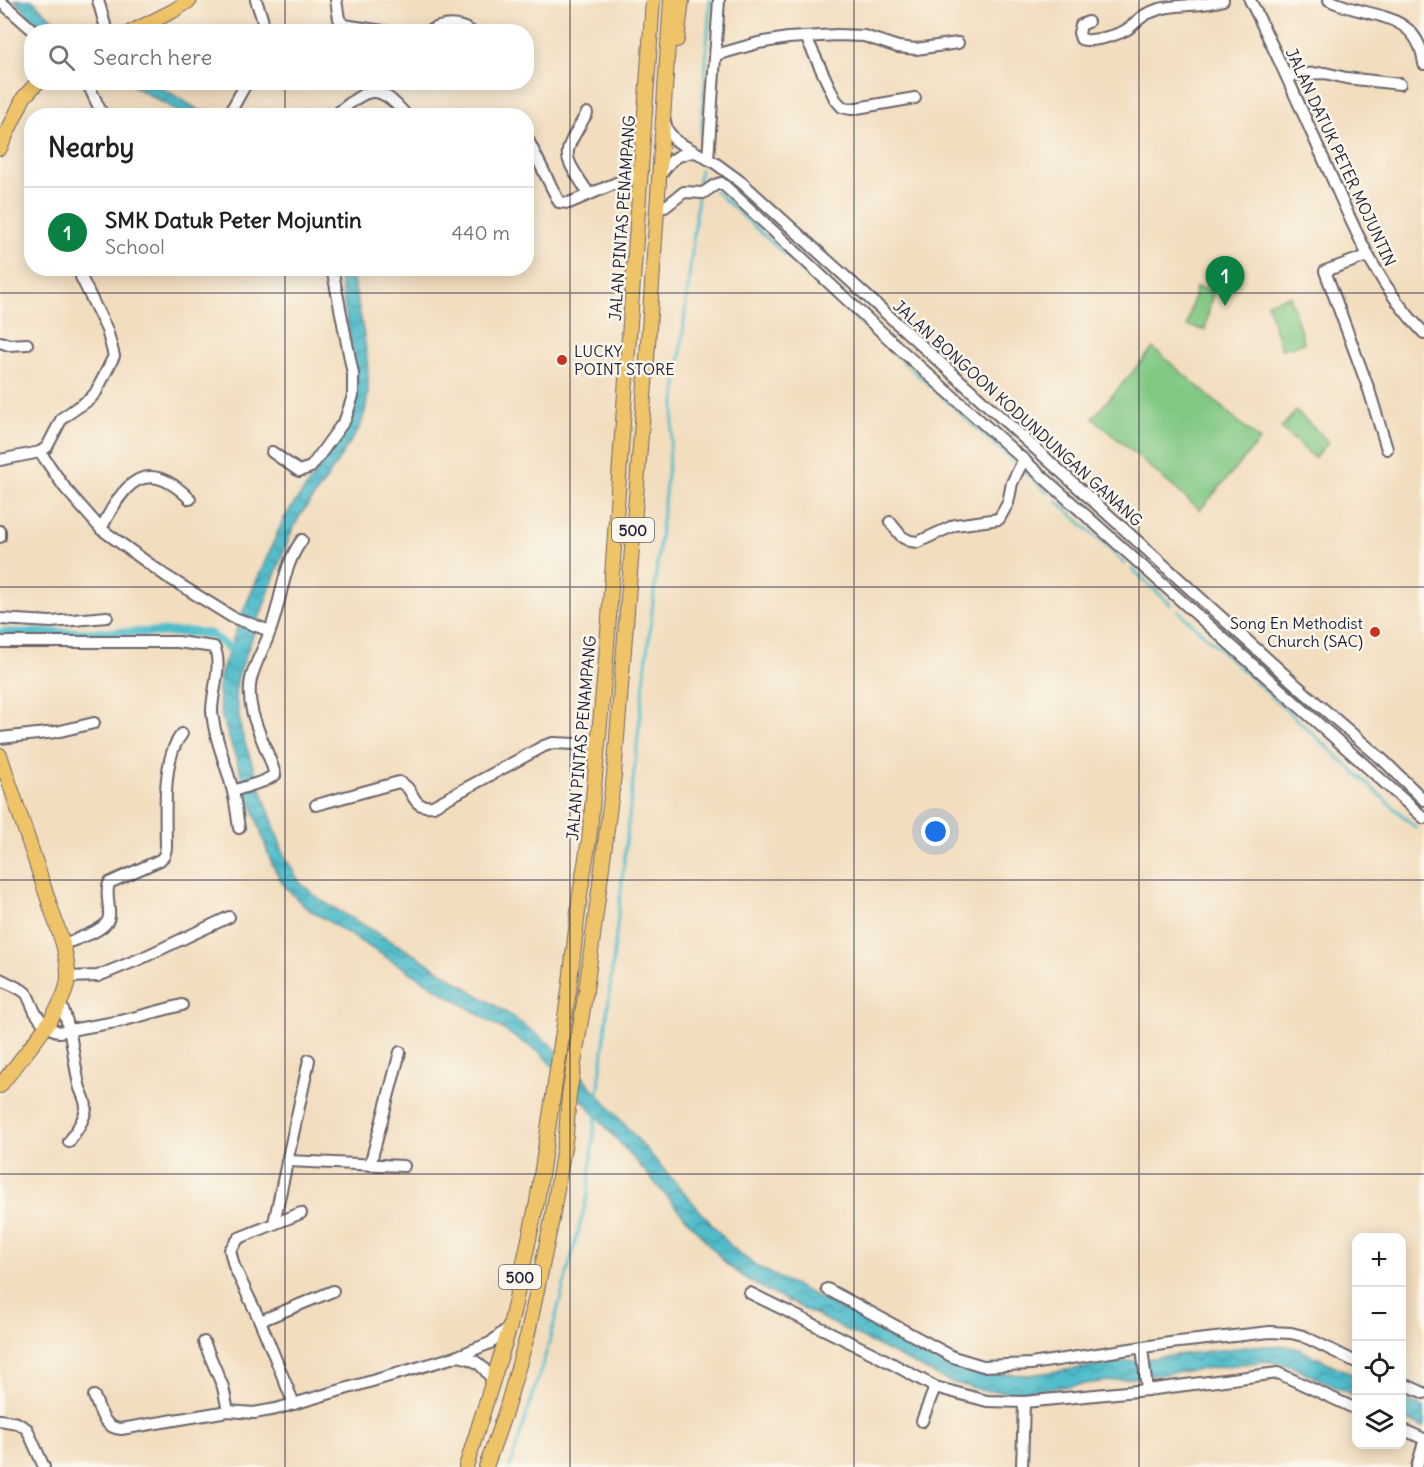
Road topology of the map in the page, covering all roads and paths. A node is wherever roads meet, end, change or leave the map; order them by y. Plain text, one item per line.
1 (98, 0) edge
2 (190, 0) edge
3 (256, 0) edge
4 (336, 0) edge
5 (671, 0) edge
6 (682, 0) edge
7 (719, 0) edge
8 (1223, 0) edge
9 (1250, 0) edge
10 (1258, 0) edge
11 (1329, 0) edge
12 (0, 1) edge
13 (654, 4) edge
14 (1259, 18) junction
15 (1088, 22) dead end
16 (26, 24) edge
17 (105, 24) edge
18 (146, 24) edge
19 (263, 24) edge
20 (343, 24) edge
21 (806, 37) junction
22 (958, 43) dead end
23 (716, 55) junction
24 (1424, 64) edge
25 (667, 70) junction
26 (1287, 75) junction
27 (1400, 84) dead end
28 (31, 90) edge
29 (91, 90) edge
30 (242, 90) edge
31 (372, 90) edge
32 (372, 90) edge
33 (915, 98) dead end
34 (99, 108) edge
35 (233, 108) edge
36 (344, 108) edge
37 (400, 108) edge
38 (664, 112) junction
39 (586, 113) dead end
40 (0, 148) edge
41 (534, 152) edge
42 (695, 152) junction
43 (708, 159) junction
44 (642, 172) junction
45 (658, 180) junction
46 (589, 194) junction
47 (657, 209) junction
48 (1367, 256) junction
49 (334, 276) edge
50 (81, 277) dead end
51 (1424, 333) edge
52 (909, 334) junction
53 (0, 342) edge
54 (27, 344) dead end
55 (901, 350) junction
56 (1018, 433) junction
57 (1009, 445) junction
58 (1387, 449) dead end
59 (40, 452) junction
60 (272, 452) dead end
61 (1023, 459) junction
62 (0, 460) edge
63 (190, 499) dead end
64 (890, 522) dead end
65 (101, 529) junction
66 (0, 531) edge
67 (0, 537) edge
68 (302, 540) dead end
69 (107, 617) dead end
70 (0, 619) edge
71 (266, 629) junction
72 (0, 642) edge
73 (94, 723) dead end
74 (182, 734) dead end
75 (0, 738) edge
76 (598, 745) junction
77 (0, 755) edge
78 (237, 789) junction
79 (1424, 800) edge
80 (316, 805) dead end
81 (1424, 818) edge
82 (239, 828) dead end
83 (229, 917) dead end
84 (63, 944) junction
85 (68, 977) junction
86 (0, 979) edge
87 (60, 1002) junction
88 (182, 1005) dead end
89 (45, 1026) junction
90 (70, 1030) junction
91 (400, 1052) dead end
92 (309, 1060) dead end
93 (0, 1086) edge
94 (69, 1142) dead end
95 (287, 1161) junction
96 (370, 1165) junction
97 (404, 1166) dead end
98 (301, 1213) dead end
99 (273, 1223) junction
100 (827, 1289) dead end
101 (333, 1291) dead end
102 (750, 1293) dead end
103 (260, 1321) junction
104 (510, 1326) junction
105 (204, 1342) dead end
106 (1142, 1352) junction
107 (458, 1356) junction
108 (1352, 1360) edge
109 (514, 1380) junction
110 (493, 1381) junction
111 (1406, 1385) edge
112 (1147, 1386) junction
113 (935, 1387) junction
114 (1424, 1393) edge
115 (94, 1396) dead end
116 (1024, 1402) junction
117 (294, 1404) junction
118 (1352, 1407) edge
119 (228, 1411) junction
120 (0, 1420) edge
121 (921, 1421) dead end
122 (1406, 1432) edge
123 (477, 1434) junction
124 (1424, 1441) edge
125 (44, 1467) edge
126 (466, 1467) edge
127 (486, 1467) edge
128 (1022, 1467) edge
129 (1418, 1467) edge

1 - 17 street
2 - 18 main road
3 - 19 street
4 - 20 street
5 - 25 main road, JALAN PINTAS PENAMPANG / 500
6 - 25 main road
7 - 23 street
8 - 15 street
9 - 14 street, JALAN DATUK PETER MOJUNTIN
10 - 14 street, JALAN DATUK PETER MOJUNTIN
11 - 24 street
12 - 16 street
13 - 44 main road, JALAN PINTAS PENAMPANG / 500
14 - 26 street, JALAN DATUK PETER MOJUNTIN
21 - 22 street
21 - 23 street
21 - 33 street
23 - 43 street
25 - 38 main road, JALAN PINTAS PENAMPANG / 500
26 - 27 street
26 - 48 street, JALAN DATUK PETER MOJUNTIN
28 - 40 main road
29 - 34 street
30 - 35 street
31 - 37 street
32 - 36 street
38 - 42 street, JALAN BONGOON KODUNDUNGAN GANANG
38 - 45 main road, JALAN PINTAS PENAMPANG / 500
39 - 46 street
41 - 46 street
42 - 43 street, JALAN BONGOON KODUNDUNGAN GANANG
42 - 45 street
43 - 52 street, JALAN BONGOON KODUNDUNGAN GANANG
44 - 46 street
44 - 76 main road, JALAN PINTAS PENAMPANG / 500
45 - 47 main road, JALAN PINTAS PENAMPANG / 500
47 - 55 street
47 - 109 main road, JALAN PINTAS PENAMPANG / 500
48 - 51 street, JALAN DATUK PETER MOJUNTIN
48 - 58 street
49 - 60 street
50 - 59 street
52 - 55 street
52 - 56 street, JALAN BONGOON KODUNDUNGAN GANANG
53 - 54 street
55 - 57 street
56 - 57 street
56 - 79 street, JALAN BONGOON KODUNDUNGAN GANANG
57 - 61 street
59 - 62 street
59 - 65 street
61 - 64 street
61 - 81 street
63 - 65 street
65 - 71 street
66 - 67 street
68 - 71 street
69 - 70 street
71 - 78 street
72 - 78 street
73 - 75 street
74 - 84 street
76 - 80 street
76 - 104 main road, JALAN PINTAS PENAMPANG / 500
77 - 84 main road
78 - 82 street
83 - 85 street
84 - 85 main road
85 - 87 main road
86 - 89 street
87 - 89 main road
87 - 90 street
88 - 90 street
89 - 90 street
89 - 93 main road
90 - 94 street
91 - 96 street
92 - 95 street
95 - 96 street
95 - 99 street
96 - 97 street
98 - 99 street
99 - 103 street
100 - 106 street
101 - 103 street
102 - 113 street
103 - 117 street
104 - 107 street
104 - 110 main road, JALAN PINTAS PENAMPANG / 500
105 - 119 street
106 - 108 street
106 - 112 street
107 - 110 street
107 - 117 street
109 - 123 main road
109 - 127 main road, JALAN PINTAS PENAMPANG / 500
110 - 123 main road, JALAN PINTAS PENAMPANG / 500
111 - 114 street
112 - 116 street
112 - 118 street
113 - 116 street
113 - 121 street
115 - 119 street
116 - 128 street
117 - 119 street
120 - 125 street
122 - 124 street
123 - 126 main road, JALAN PINTAS PENAMPANG / 500
124 - 129 street

